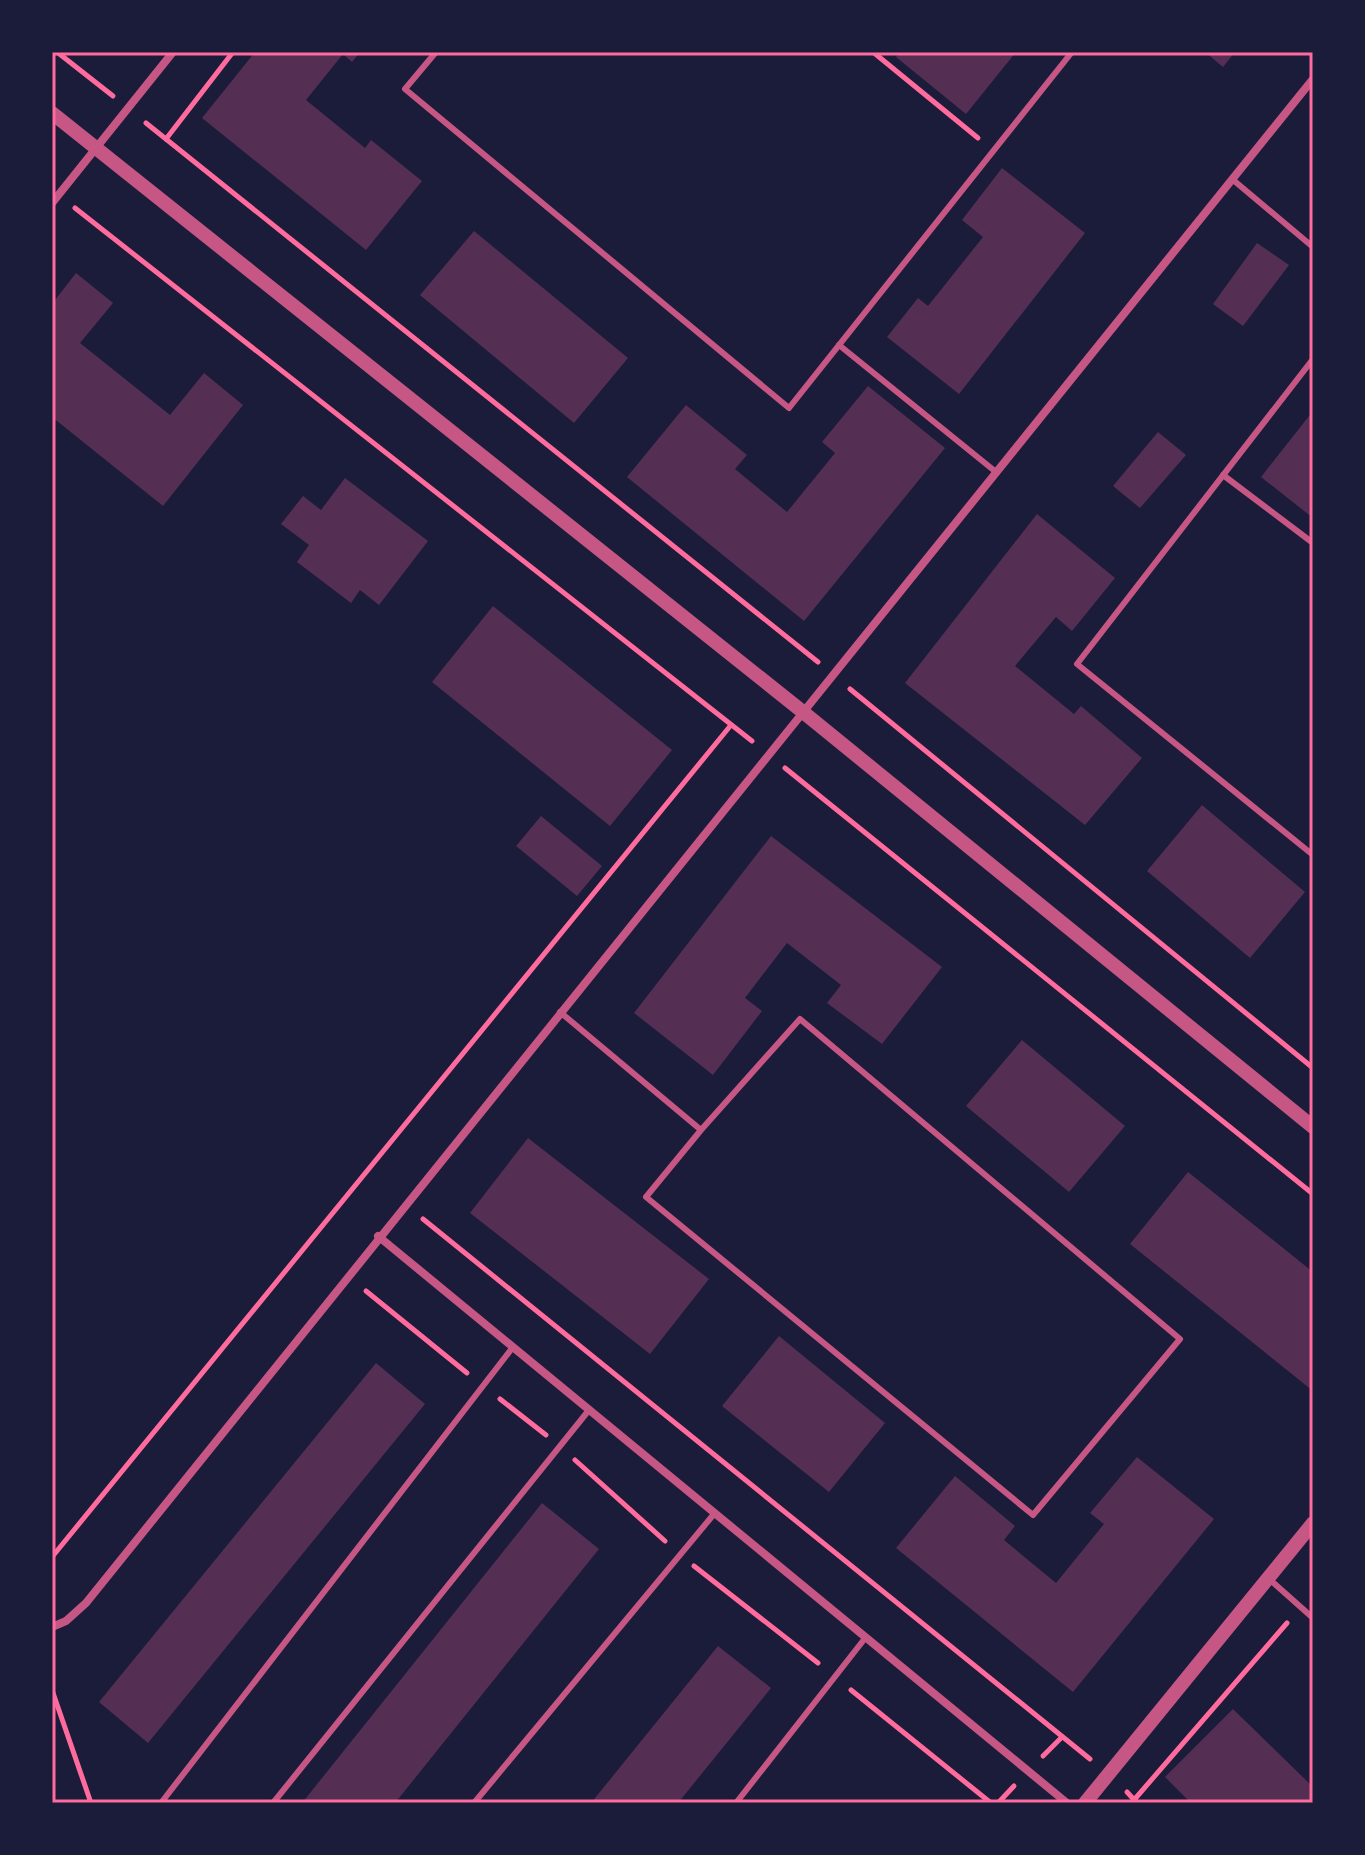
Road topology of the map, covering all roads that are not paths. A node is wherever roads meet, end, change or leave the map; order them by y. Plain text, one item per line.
1 (173, 52) edge
2 (436, 52) edge
3 (1072, 52) edge
4 (1313, 79) edge
5 (52, 113) edge
6 (96, 148) junction
7 (1232, 179) junction
8 (55, 199) edge
9 (1313, 247) edge
10 (839, 345) junction
11 (1313, 359) edge
12 (996, 472) junction
13 (1223, 475) junction
14 (1313, 543) edge
15 (803, 712) junction
16 (1313, 855) edge
17 (560, 1012) junction
18 (1313, 1127) edge
19 (701, 1130) junction
20 (378, 1236) junction
21 (513, 1347) junction
22 (589, 1410) junction
23 (714, 1514) junction
24 (1313, 1523) edge
25 (1268, 1578) junction
26 (1313, 1618) edge
27 (52, 1627) edge
28 (866, 1637) junction
29 (163, 1802) edge
30 (273, 1803) edge
31 (474, 1803) edge
32 (736, 1803) edge
33 (1067, 1803) edge
34 (1085, 1803) edge

1 - 6 street
2 - 10 lane
3 - 10 lane
4 - 7 street
5 - 6 street
6 - 8 street
6 - 15 street
7 - 9 lane
7 - 12 street
10 - 12 lane
11 - 13 lane
12 - 15 street
13 - 14 lane
13 - 16 lane
15 - 17 street
15 - 18 street
17 - 19 lane
17 - 20 street
19 - 19 lane
20 - 21 street
20 - 27 street
21 - 22 street
21 - 29 lane
22 - 23 street
22 - 30 lane
23 - 28 street
23 - 31 lane
24 - 25 street
25 - 26 lane
25 - 34 street
28 - 32 lane
28 - 33 street

